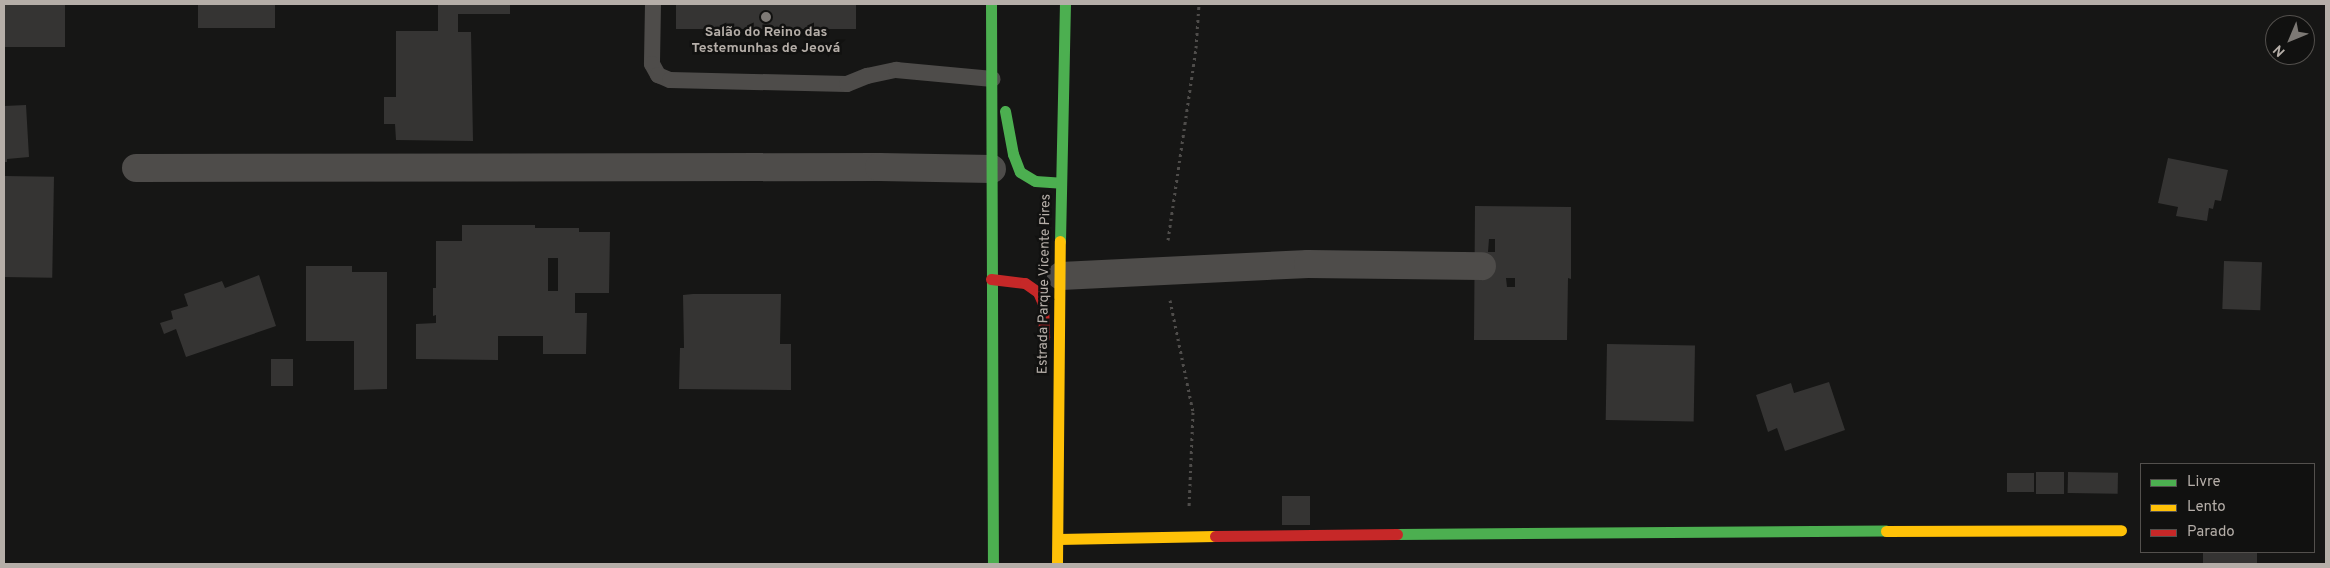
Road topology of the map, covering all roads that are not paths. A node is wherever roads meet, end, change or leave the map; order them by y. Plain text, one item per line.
1 (653, 4) edge
2 (991, 4) edge
3 (1065, 4) edge
4 (992, 72) junction
5 (136, 168) dead end
6 (992, 169) junction
7 (1061, 183) junction
8 (1482, 266) dead end
9 (1061, 276) junction
10 (991, 279) junction
11 (1058, 369) junction
12 (2121, 530) dead end
13 (1058, 539) junction
14 (993, 564) edge
15 (1058, 564) edge

1 - 4 lane
2 - 4 main road
3 - 7 main road, Estrada Parque Vicente Pires
4 - 6 main road
4 - 7 main road
5 - 6 street
6 - 10 main road
7 - 9 main road, Estrada Parque Vicente Pires
8 - 9 street
9 - 11 main road, Estrada Parque Vicente Pires
10 - 11 main road
10 - 14 main road
11 - 13 main road, Estrada Parque Vicente Pires
12 - 13 main road
13 - 15 main road, Estrada Parque Vicente Pires

